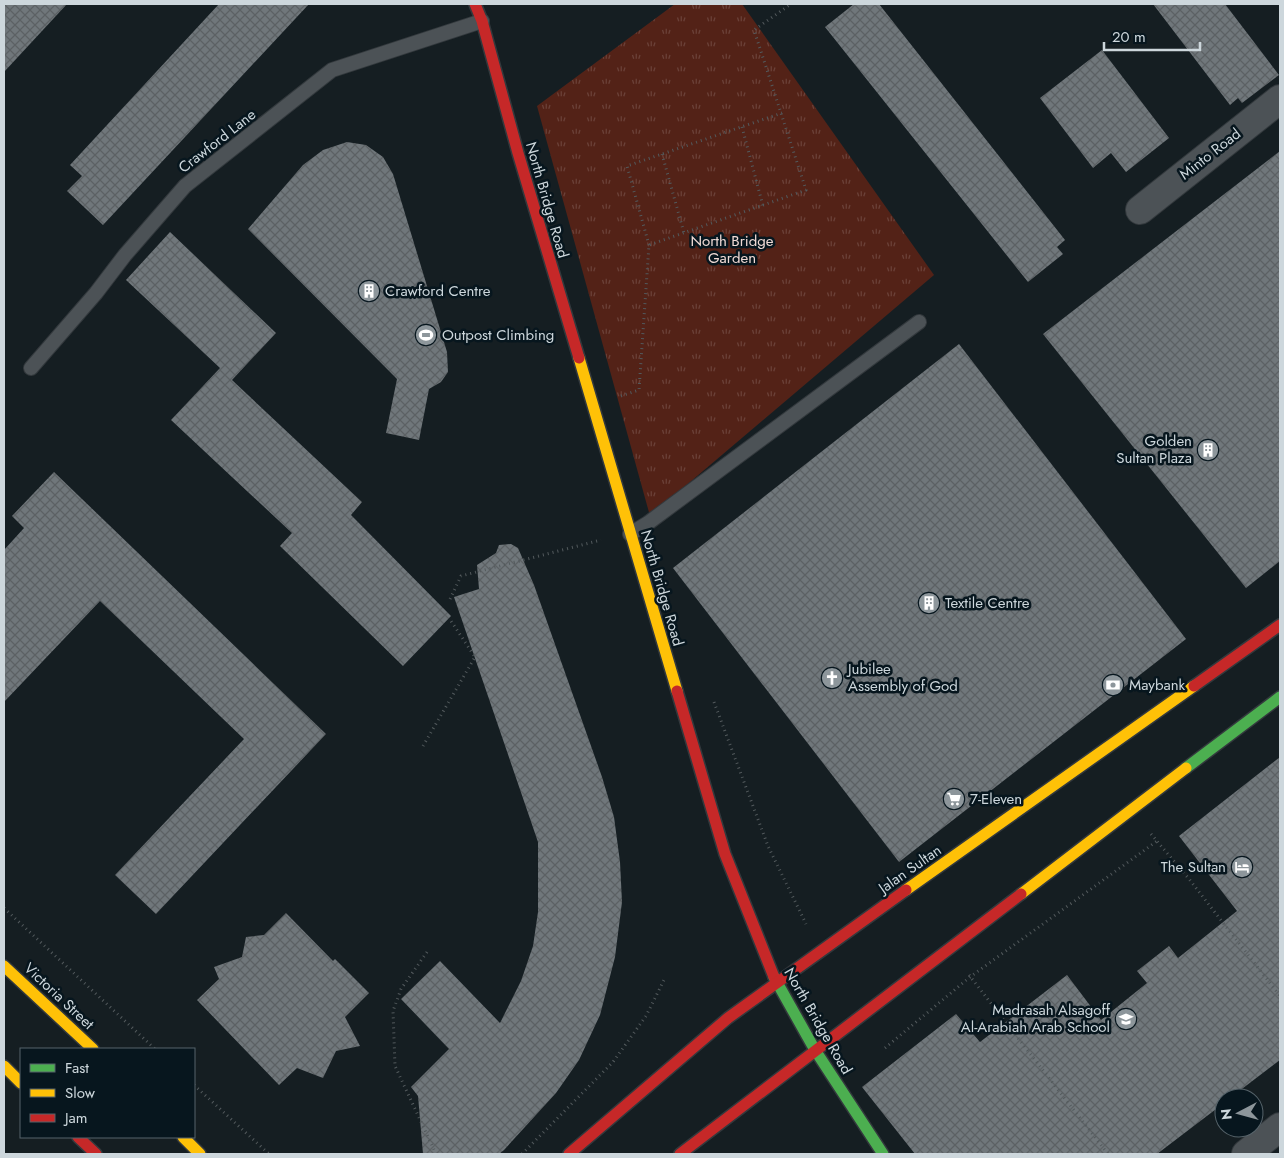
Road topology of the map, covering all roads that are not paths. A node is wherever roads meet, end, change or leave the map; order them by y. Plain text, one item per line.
1 (475, 4) edge
2 (482, 21) junction
3 (1280, 99) edge
4 (1140, 210) dead end
5 (918, 322) dead end
6 (31, 368) dead end
7 (630, 534) junction
8 (1280, 625) edge
9 (1280, 697) edge
10 (4, 966) edge
11 (776, 983) junction
12 (92, 1048) edge
13 (815, 1050) junction
14 (4, 1066) edge
15 (20, 1082) edge
16 (1280, 1127) edge
17 (79, 1138) edge
18 (183, 1138) edge
19 (96, 1154) edge
20 (200, 1154) edge
21 (569, 1154) edge
22 (680, 1154) edge
23 (883, 1154) edge
24 (1246, 1154) edge

1 - 2 main road, North Bridge Road
2 - 6 lane, Crawford Lane
2 - 7 main road, North Bridge Road
3 - 4 street, Minto Road
5 - 7 lane
7 - 11 main road, North Bridge Road
8 - 11 main road, Jalan Sultan
9 - 13 main road
10 - 12 main road, Victoria Street
11 - 13 main road, North Bridge Road
11 - 21 main road, Jalan Sultan
13 - 22 main road
13 - 23 main road, North Bridge Road
14 - 15 main road
16 - 24 street
17 - 19 main road
18 - 20 main road

